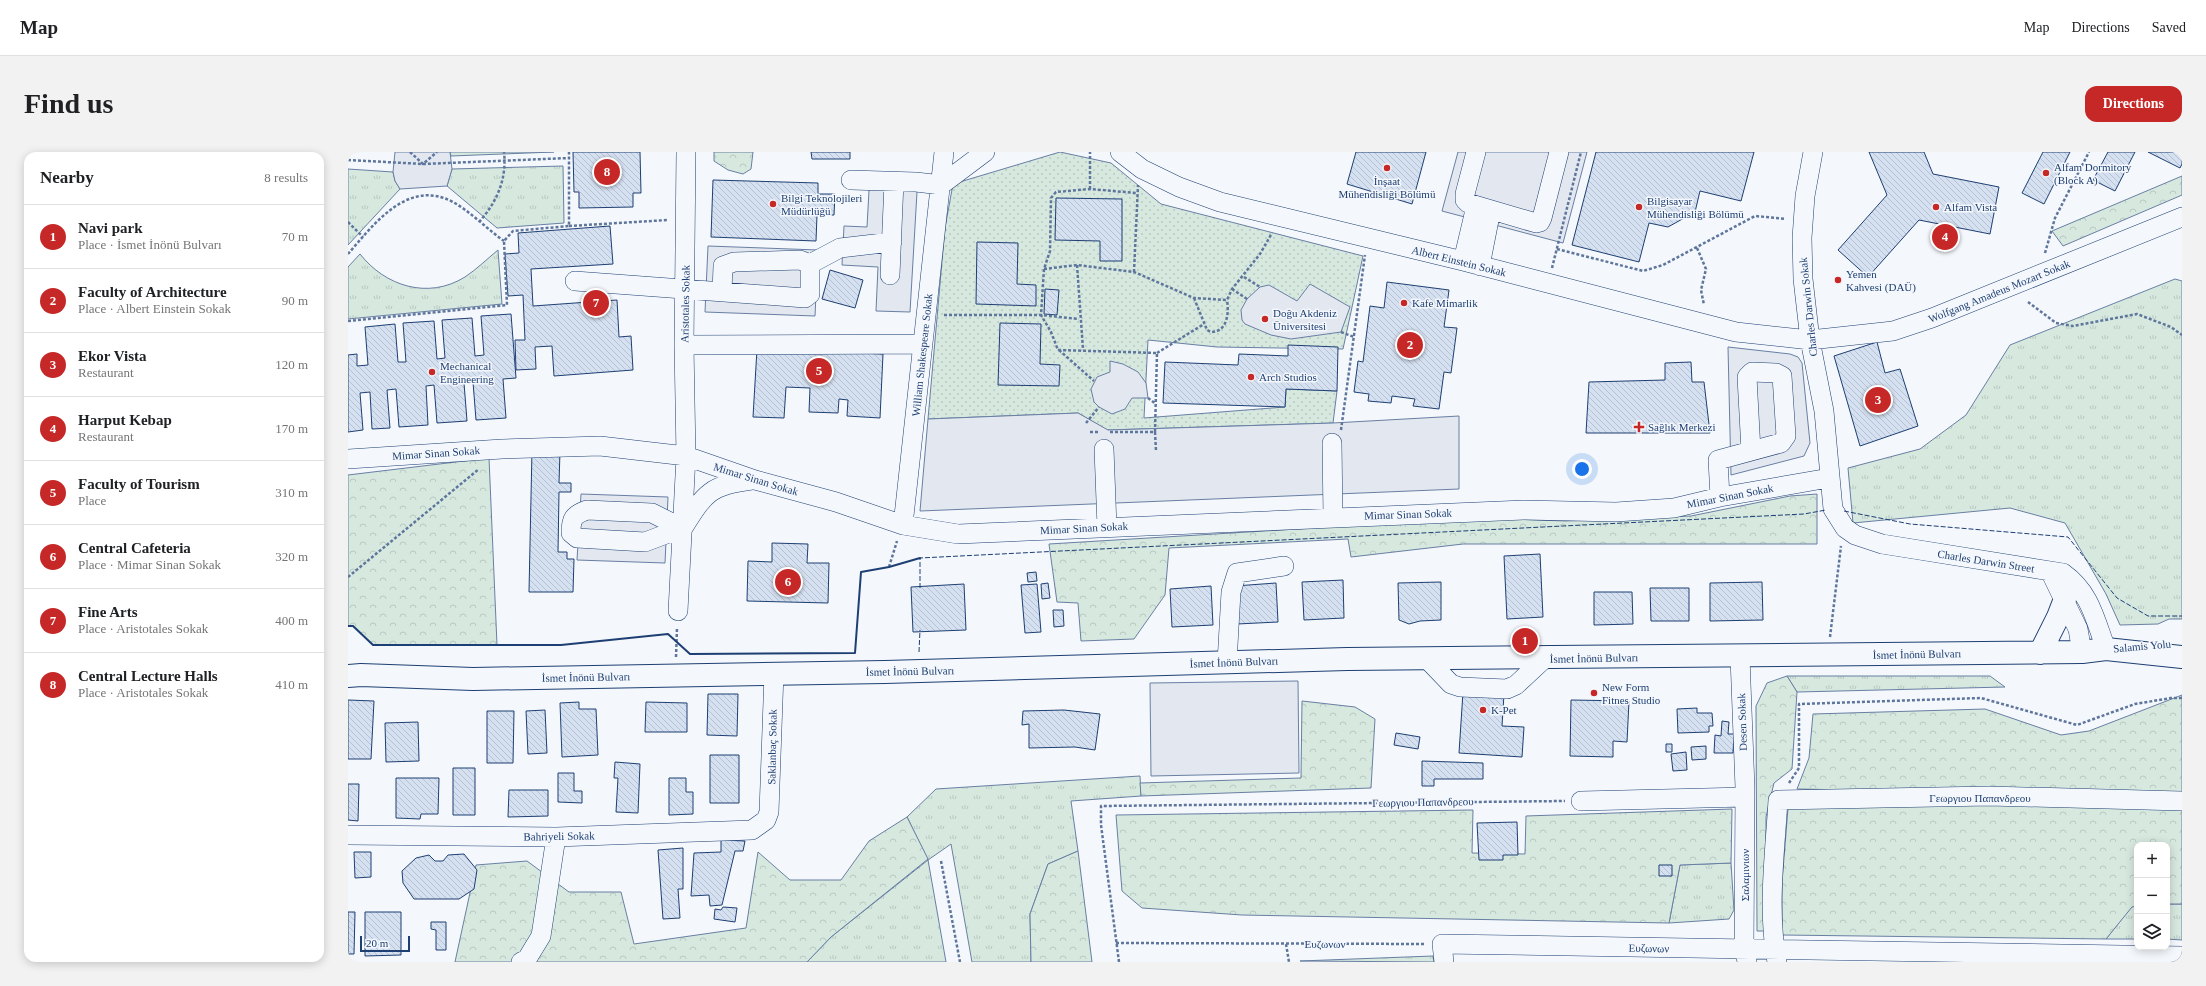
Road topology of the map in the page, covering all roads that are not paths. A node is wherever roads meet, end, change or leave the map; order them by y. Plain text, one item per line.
1 (686, 152) edge
2 (944, 152) edge
3 (985, 152) edge
4 (1120, 152) edge
5 (1476, 152) edge
6 (1559, 152) edge
7 (1813, 152) edge
8 (851, 180) dead end
9 (894, 182) junction
10 (941, 185) junction
11 (1484, 208) junction
12 (2182, 217) edge
13 (892, 242) junction
14 (810, 264) junction
15 (1472, 264) junction
16 (890, 275) dead end
17 (575, 281) dead end
18 (686, 290) junction
19 (722, 292) junction
20 (1810, 340) junction
21 (923, 344) junction
22 (684, 345) junction
23 (1336, 440) road end
24 (1104, 449) dead end
25 (1751, 451) dead end
26 (686, 456) junction
27 (348, 459) edge
28 (1829, 478) junction
29 (755, 480) junction
30 (1720, 497) junction
31 (1833, 509) joint
32 (1333, 518) junction
33 (903, 525) junction
34 (1107, 527) junction
35 (682, 528) junction
36 (1284, 566) dead end
37 (2050, 571) junction
38 (2064, 599) junction
39 (678, 611) road end
40 (2182, 643) edge
41 (2106, 650) junction
42 (2082, 652) junction
43 (2040, 653) junction
44 (1740, 657) junction
45 (2182, 657) edge
46 (1426, 659) junction
47 (1544, 659) junction
48 (1227, 662) junction
49 (774, 673) junction
50 (352, 674) edge
51 (1745, 792) junction
52 (1581, 800) road end
53 (2182, 802) edge
54 (766, 820) joint
55 (348, 834) edge
56 (556, 837) junction
57 (1443, 953) edge
58 (1601, 955) edge
59 (1746, 956) edge
60 (1776, 956) edge
61 (2182, 956) edge
62 (1939, 957) edge
63 (2126, 959) edge
64 (521, 962) edge

1 - 18 street, Aristotales Sokak
2 - 10 street, William Shakespeare Sokak
3 - 10 street
4 - 15 street, Albert Einstein Sokak
5 - 11 street
6 - 11 street
7 - 20 street, Charles Darwin Sokak
8 - 9 street
9 - 10 street
9 - 13 street
10 - 21 street, William Shakespeare Sokak
11 - 15 street
12 - 20 street, Wolfgang Amadeus Mozart Sokak
13 - 14 street
13 - 16 street
14 - 19 street
14 - 19 street
15 - 20 street, Albert Einstein Sokak
17 - 18 street
18 - 19 street
18 - 22 street, Aristotales Sokak
20 - 28 street, Charles Darwin Sokak
21 - 22 street
21 - 33 street, William Shakespeare Sokak
22 - 26 street, Aristotales Sokak
23 - 32 street
24 - 34 street
25 - 30 street
26 - 27 street, Mimar Sinan Sokak
26 - 29 street, Mimar Sinan Sokak
26 - 35 street, Aristotales Sokak
28 - 30 street, Mimar Sinan Sokak
28 - 31 street, Charles Darwin Sokak
29 - 33 street, Mimar Sinan Sokak
29 - 35 street
30 - 32 street, Mimar Sinan Sokak
31 - 37 street, Charles Darwin Street
32 - 34 street, Mimar Sinan Sokak
33 - 34 street, Mimar Sinan Sokak
35 - 35 street
35 - 39 street, Aristotales Sokak
36 - 48 street
37 - 38 street
37 - 41 street, Charles Darwin Street
38 - 42 street
38 - 43 main road
40 - 41 main road, Salamis Yolu
41 - 42 main road, İsmet İnönü Bulvarı
41 - 45 main road, Salamis Yolu
42 - 43 main road, İsmet İnönü Bulvarı
43 - 44 main road, İsmet İnönü Bulvarı
44 - 47 main road, İsmet İnönü Bulvarı
44 - 51 street, Desen Sokak
46 - 47 main road, İsmet İnönü Bulvarı
46 - 47 street
46 - 48 main road, İsmet İnönü Bulvarı
48 - 49 main road, İsmet İnönü Bulvarı
49 - 50 main road, İsmet İnönü Bulvarı
49 - 54 street, Saklanbaç Sokak
51 - 52 street
51 - 59 street, Σαλαμινιων
53 - 60 street, Γεωργιου Παπανδρεου
54 - 56 street, Bahriyeli Sokak
55 - 56 street, Bahriyeli Sokak
56 - 64 street
57 - 58 street, Ευζωνων
58 - 59 street, Ευζωνων
59 - 60 street, Ευζωνων
60 - 62 street, Ευζωνων
61 - 63 street, Ευζωνων
62 - 63 street, Ευζωνων

